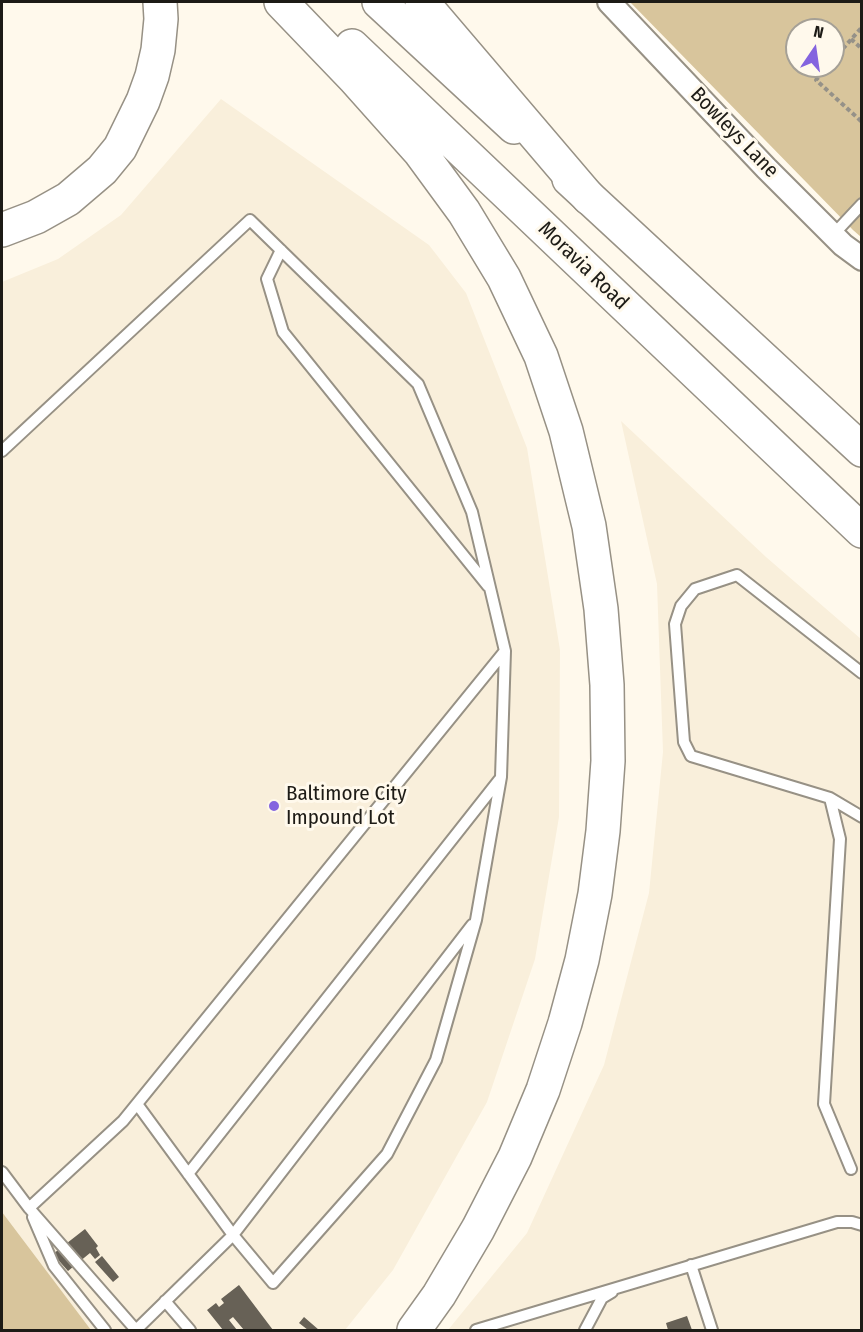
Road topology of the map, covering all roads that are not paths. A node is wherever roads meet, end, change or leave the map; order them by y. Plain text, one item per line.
1 (160, 2) edge
2 (281, 2) edge
3 (305, 2) edge
4 (379, 2) edge
5 (422, 2) edge
6 (609, 2) edge
7 (589, 198) junction
8 (861, 204) edge
9 (2, 230) edge
10 (833, 235) junction
11 (281, 250) junction
12 (861, 260) edge
13 (861, 450) edge
14 (2, 451) edge
15 (861, 531) edge
16 (490, 588) junction
17 (505, 651) junction
18 (861, 672) edge
19 (501, 777) junction
20 (830, 798) junction
21 (861, 817) edge
22 (476, 920) junction
23 (137, 1104) junction
24 (851, 1169) dead end
25 (2, 1172) edge
26 (188, 1174) junction
27 (29, 1208) junction
28 (861, 1225) edge
29 (233, 1235) junction
30 (692, 1264) junction
31 (620, 1287) junction
32 (165, 1301) junction
33 (105, 1330) edge
34 (136, 1330) edge
35 (189, 1330) edge
36 (414, 1330) edge
37 (476, 1330) edge
38 (585, 1330) edge
39 (712, 1330) edge

1 - 9 main road
2 - 36 main road
3 - 15 main road, Moravia Road
4 - 7 main road
5 - 7 main road
6 - 10 street, Bowleys Lane
7 - 13 main road
8 - 10 lane
10 - 12 street, Bowleys Lane
11 - 14 lane
11 - 16 lane
11 - 16 lane
16 - 17 lane
17 - 19 lane
17 - 23 lane
18 - 20 lane
19 - 22 lane
19 - 26 lane
20 - 21 lane
20 - 24 lane
22 - 29 lane
22 - 29 lane
23 - 26 lane
23 - 27 lane
25 - 27 lane
26 - 29 lane
27 - 33 lane
27 - 34 lane
28 - 30 lane
29 - 32 lane
30 - 31 lane
30 - 39 lane
31 - 37 lane
31 - 38 lane
32 - 34 lane
32 - 35 lane

